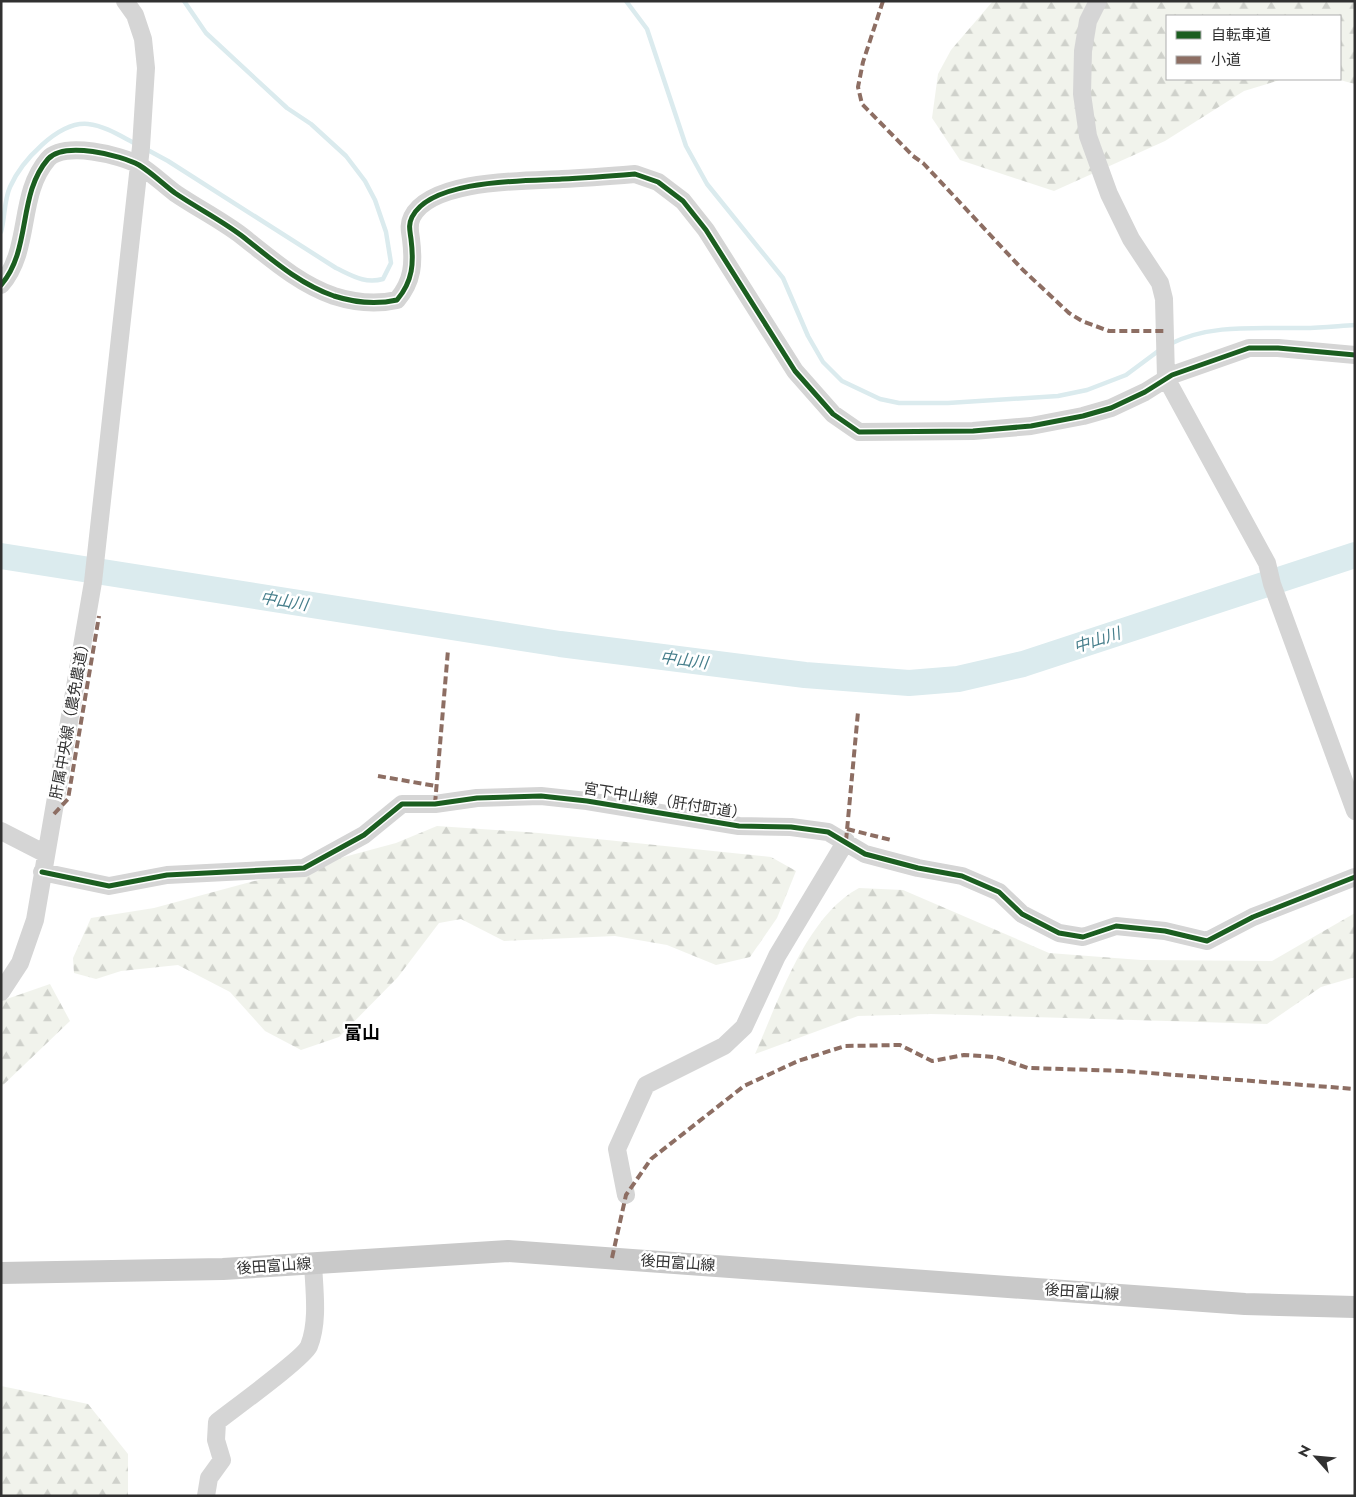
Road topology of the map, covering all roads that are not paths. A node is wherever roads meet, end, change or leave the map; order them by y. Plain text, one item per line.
1 (125, 1) edge
2 (1098, 1) edge
3 (138, 164) junction
4 (1, 285) edge
5 (1355, 355) edge
6 (1166, 378) junction
7 (1355, 811) edge
8 (1, 831) edge
9 (846, 842) junction
10 (46, 854) junction
11 (42, 872) junction
12 (1355, 877) edge
13 (1, 992) edge
14 (626, 1195) dead end
15 (313, 1262) junction
16 (1, 1273) edge
17 (1355, 1307) edge
18 (206, 1496) edge

1 - 3 street, 肝属中央線（農免農道）
2 - 6 street
3 - 4 street
3 - 6 street
3 - 10 street, 肝属中央線（農免農道）
5 - 6 street
6 - 7 street
8 - 10 street
9 - 11 street, 宮下中山線（肝付町道）
9 - 12 street, 宮下中山線（肝付町道）
9 - 14 street
10 - 11 street, 肝属中央線（農免農道）
11 - 13 street
15 - 16 main road, 後田富山線
15 - 17 main road, 後田富山線
15 - 18 street

